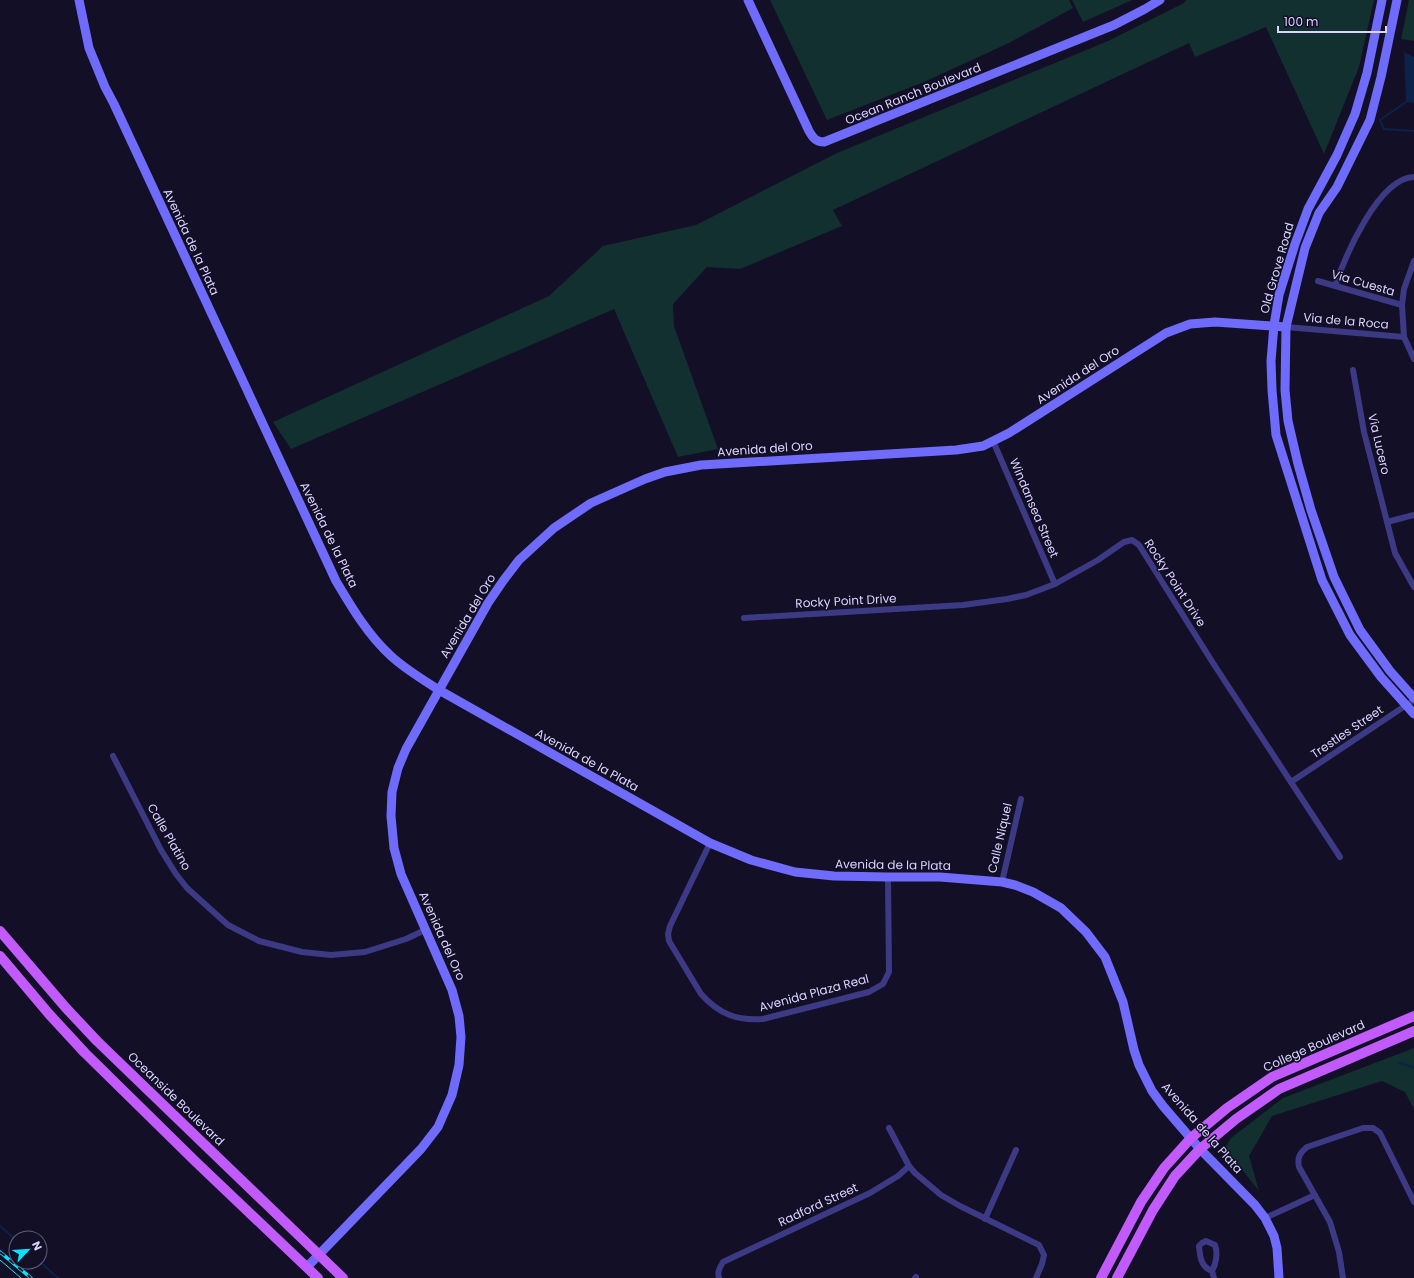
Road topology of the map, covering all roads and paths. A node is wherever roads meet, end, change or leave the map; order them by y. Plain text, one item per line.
1 (78, 0) edge
2 (748, 0) edge
3 (1160, 0) edge
4 (1382, 0) edge
5 (1397, 0) edge
6 (1414, 177) edge
7 (1414, 262) edge
8 (1318, 281) dead end
9 (1336, 286) junction
10 (1402, 305) junction
11 (1274, 325) junction
12 (1286, 327) junction
13 (1404, 337) junction
14 (1414, 359) edge
15 (1353, 370) dead end
16 (993, 440) junction
17 (1414, 515) edge
18 (1387, 522) junction
19 (1055, 584) junction
20 (1414, 588) edge
21 (744, 618) dead end
22 (439, 690) junction
23 (1414, 699) edge
24 (1406, 706) junction
25 (1414, 714) edge
26 (113, 756) dead end
27 (1291, 782) junction
28 (1021, 799) dead end
29 (710, 843) junction
30 (1340, 857) dead end
31 (888, 878) junction
32 (1002, 882) junction
33 (425, 930) junction
34 (0, 932) edge
35 (0, 956) edge
36 (1414, 1016) edge
37 (1414, 1031) edge
38 (889, 1128) dead end
39 (1191, 1138) junction
40 (1200, 1149) junction
41 (1016, 1150) dead end
42 (909, 1166) junction
43 (1315, 1195) junction
44 (1414, 1202) edge
45 (1265, 1218) junction
46 (985, 1219) junction
47 (319, 1255) junction
48 (307, 1267) junction
49 (1212, 1271) junction
50 (318, 1278) edge
51 (343, 1278) edge
52 (719, 1278) edge
53 (1036, 1278) edge
54 (1101, 1278) edge
55 (1117, 1278) edge
56 (1214, 1278) edge
57 (1279, 1278) edge
58 (1343, 1278) edge

1 - 22 street, Avenida de la Plata
2 - 3 street, Ocean Ranch Boulevard
4 - 11 street, Old Grove Road
5 - 12 street, Old Grove Road
6 - 9 street
7 - 10 street
8 - 9 street, Via Cuesta
9 - 10 street, Via Cuesta
10 - 13 street
11 - 12 street, Avenida del Oro
11 - 16 street, Avenida del Oro
11 - 24 street, Old Grove Road
12 - 13 street, Via de la Roca
12 - 23 street, Old Grove Road
13 - 14 street
15 - 18 street, Via Lucero
16 - 19 street, Windansea Street
16 - 22 street, Avenida del Oro
17 - 18 street
18 - 20 street, Via Lucero
19 - 21 street, Rocky Point Drive
19 - 27 street, Rocky Point Drive
22 - 29 street, Avenida de la Plata
22 - 33 street, Avenida del Oro
23 - 24 street, Trestles Street
24 - 25 street, Old Grove Road
24 - 27 street, Trestles Street
26 - 33 street, Calle Platino
27 - 30 street, Rocky Point Drive
28 - 32 street, Calle Niquel
29 - 31 street, Avenida de la Plata
29 - 31 street, Avenida Plaza Real
31 - 32 street, Avenida de la Plata
32 - 39 street, Avenida de la Plata
33 - 47 street, Avenida del Oro
34 - 47 main road, Oceanside Boulevard
35 - 48 main road
36 - 39 main road, College Boulevard
37 - 40 main road
38 - 42 street
39 - 40 street, Avenida de la Plata
39 - 54 main road, College Boulevard
40 - 45 street, Avenida de la Plata
40 - 55 main road
41 - 46 street
42 - 46 street
42 - 52 street, Radford Street
43 - 44 street
43 - 45 street
43 - 58 street
45 - 57 street, Avenida de la Plata
46 - 53 street
47 - 48 street, Avenida del Oro
47 - 51 main road, Oceanside Boulevard
48 - 50 main road
49 - 49 street
49 - 56 street

